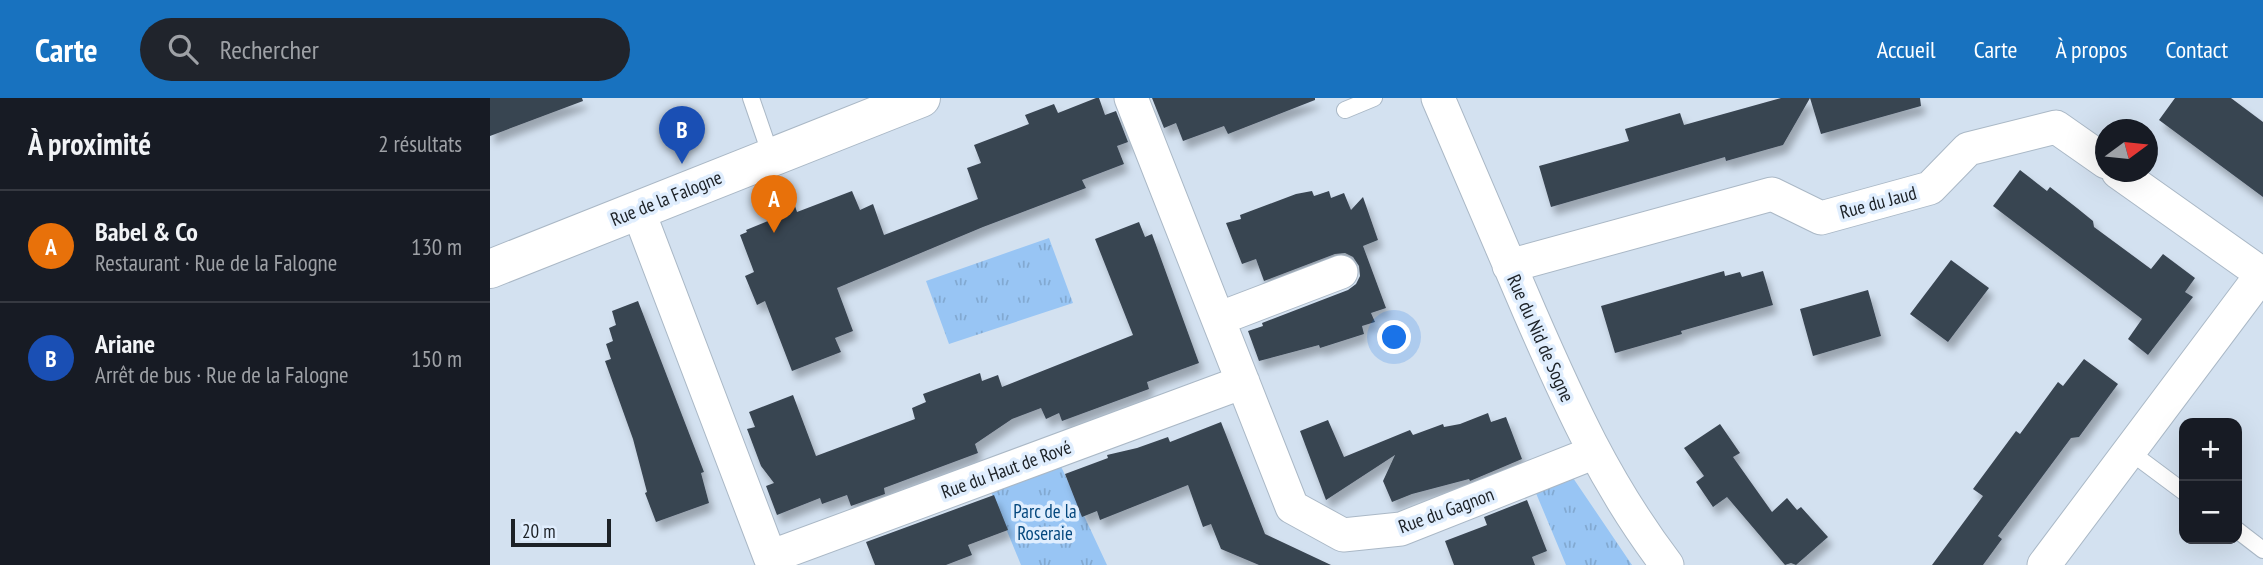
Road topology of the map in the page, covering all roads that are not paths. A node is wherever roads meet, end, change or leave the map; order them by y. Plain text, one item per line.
1 (751, 98) edge
2 (921, 98) edge
3 (1131, 98) edge
4 (1374, 98) edge
5 (1438, 98) edge
6 (1345, 110) dead end
7 (2095, 155) edge
8 (771, 156) junction
9 (2132, 182) edge
10 (638, 210) junction
11 (1509, 266) junction
12 (490, 268) edge
13 (1341, 272) dead end
14 (2263, 273) edge
15 (1218, 319) junction
16 (1243, 382) junction
17 (2129, 451) junction
18 (1593, 453) junction
19 (2179, 488) edge
20 (2242, 534) edge
21 (2263, 550) edge
22 (767, 561) edge
23 (1667, 565) edge
24 (2044, 565) edge

1 - 8 lane
2 - 8 street, Rue de la Falogne
3 - 15 street, Rue du Gagnon
4 - 6 lane
5 - 11 street, Rue du Nid de Sogne
7 - 11 street, Rue du Jaud
8 - 10 street, Rue de la Falogne
9 - 14 street
10 - 12 street, Rue de la Falogne
10 - 22 street, Rue du Haut de Rové
11 - 18 street, Rue du Nid de Sogne
13 - 15 street
14 - 17 street
15 - 16 street, Rue du Gagnon
16 - 18 street, Rue du Gagnon
16 - 22 street, Rue du Haut de Rové
17 - 19 lane
17 - 24 street
18 - 23 street, Rue du Nid de Sogne
20 - 21 lane

